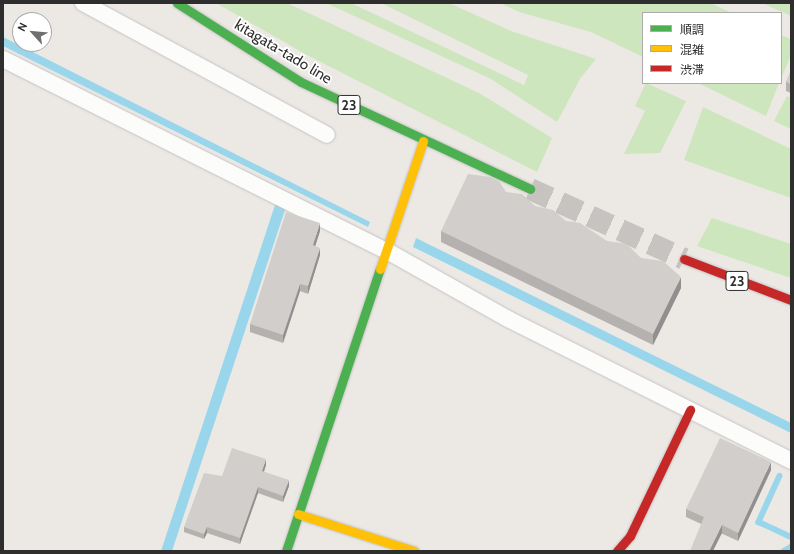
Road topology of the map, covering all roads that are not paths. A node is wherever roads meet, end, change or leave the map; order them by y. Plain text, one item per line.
1 (83, 3) edge
2 (177, 3) edge
3 (3, 58) edge
4 (327, 135) dead end
5 (423, 141) junction
6 (530, 189) tunnel mouth
7 (387, 251) junction
8 (684, 259) tunnel mouth
9 (791, 300) edge
10 (690, 410) junction
11 (791, 461) edge
12 (298, 514) junction
13 (286, 551) edge
14 (414, 551) edge
15 (617, 551) edge

1 - 4 street
2 - 5 street, kitagata-tado line / 23
3 - 7 street
5 - 6 street, kitagata-tado line / 23
5 - 7 street
7 - 10 street
7 - 12 street
8 - 9 street, 23
10 - 11 street
10 - 15 street
12 - 13 street
12 - 14 street

